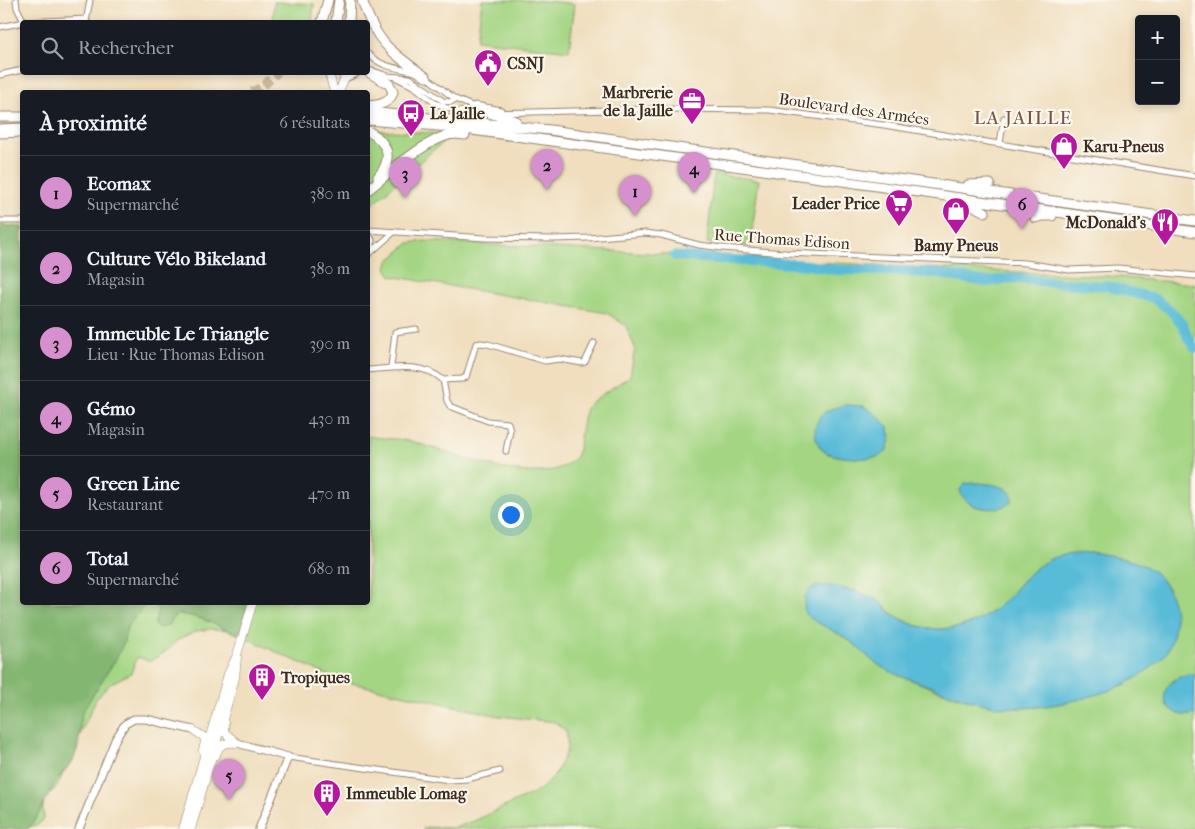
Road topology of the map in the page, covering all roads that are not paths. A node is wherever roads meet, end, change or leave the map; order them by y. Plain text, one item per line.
1 (16, 0) edge
2 (90, 0) edge
3 (328, 0) edge
4 (339, 0) edge
5 (350, 0) edge
6 (362, 0) edge
7 (23, 20) edge
8 (87, 20) edge
9 (323, 20) edge
10 (336, 20) edge
11 (349, 20) edge
12 (370, 20) edge
13 (370, 21) edge
14 (20, 23) edge
15 (0, 26) edge
16 (370, 56) edge
17 (20, 70) edge
18 (370, 71) edge
19 (370, 72) edge
20 (0, 75) edge
21 (330, 75) edge
22 (349, 75) edge
23 (345, 77) joint
24 (395, 77) junction
25 (426, 77) junction
26 (439, 88) junction
27 (333, 90) edge
28 (340, 90) edge
29 (427, 90) junction
30 (455, 99) junction
31 (461, 102) junction
32 (370, 106) edge
33 (370, 112) edge
34 (506, 112) junction
35 (489, 113) junction
36 (0, 117) edge
37 (20, 117) edge
38 (1004, 118) dead end
39 (370, 120) edge
40 (20, 128) edge
41 (0, 129) edge
42 (550, 130) junction
43 (370, 132) edge
44 (0, 134) edge
45 (20, 134) edge
46 (547, 140) junction
47 (1000, 143) junction
48 (1195, 176) edge
49 (370, 184) edge
50 (990, 184) dead end
51 (940, 185) junction
52 (370, 188) edge
53 (1027, 189) dead end
54 (900, 190) junction
55 (1106, 208) junction
56 (985, 212) dead end
57 (1035, 218) dead end
58 (1106, 219) junction
59 (0, 221) edge
60 (20, 221) edge
61 (1195, 221) edge
62 (1128, 223) junction
63 (370, 232) edge
64 (394, 232) junction
65 (1195, 232) edge
66 (370, 236) edge
67 (1195, 238) edge
68 (370, 253) edge
69 (1195, 276) edge
70 (416, 329) dead end
71 (594, 343) dead end
72 (391, 368) junction
73 (370, 370) edge
74 (443, 380) junction
75 (506, 451) dead end
76 (252, 605) edge
77 (223, 706) junction
78 (193, 730) junction
79 (237, 743) junction
80 (288, 757) junction
81 (500, 771) dead end
82 (198, 790) junction
83 (80, 829) edge
84 (183, 829) edge
85 (191, 829) edge
86 (258, 829) edge

1 - 7 street
2 - 8 street
3 - 9 highway
4 - 10 highway
5 - 11 highway
6 - 12 highway
13 - 25 highway
14 - 15 street
16 - 25 street
17 - 20 street
18 - 24 street
19 - 32 highway
21 - 27 main road
22 - 23 highway
23 - 28 main road
24 - 29 street
24 - 35 street, Boulevard des Armées
25 - 26 street
26 - 29 street
26 - 30 street
29 - 30 street
30 - 31 street
31 - 34 street, Boulevard des Armées
31 - 35 street
33 - 42 highway
34 - 35 street, Boulevard des Armées
34 - 47 street, Boulevard des Armées
35 - 42 highway
36 - 37 highway
38 - 47 street
39 - 46 highway
40 - 41 highway
42 - 51 highway
43 - 49 highway
44 - 45 street
46 - 52 highway
46 - 54 highway
47 - 48 street, Boulevard des Armées
50 - 51 highway
51 - 55 highway
53 - 55 highway
54 - 56 highway
54 - 58 highway
55 - 61 highway
57 - 58 highway
58 - 62 highway
59 - 60 street
62 - 65 highway
62 - 67 highway
63 - 64 street, Rue Thomas Edison
64 - 68 street
64 - 69 street, Rue Thomas Edison
66 - 68 street
70 - 72 street
71 - 74 street
72 - 73 street
72 - 74 street
74 - 75 street
76 - 77 main road
77 - 78 main road
77 - 79 main road
77 - 82 main road
78 - 82 main road
78 - 83 street
79 - 80 street
79 - 82 main road
80 - 81 street
80 - 86 street
82 - 84 main road
82 - 85 main road

